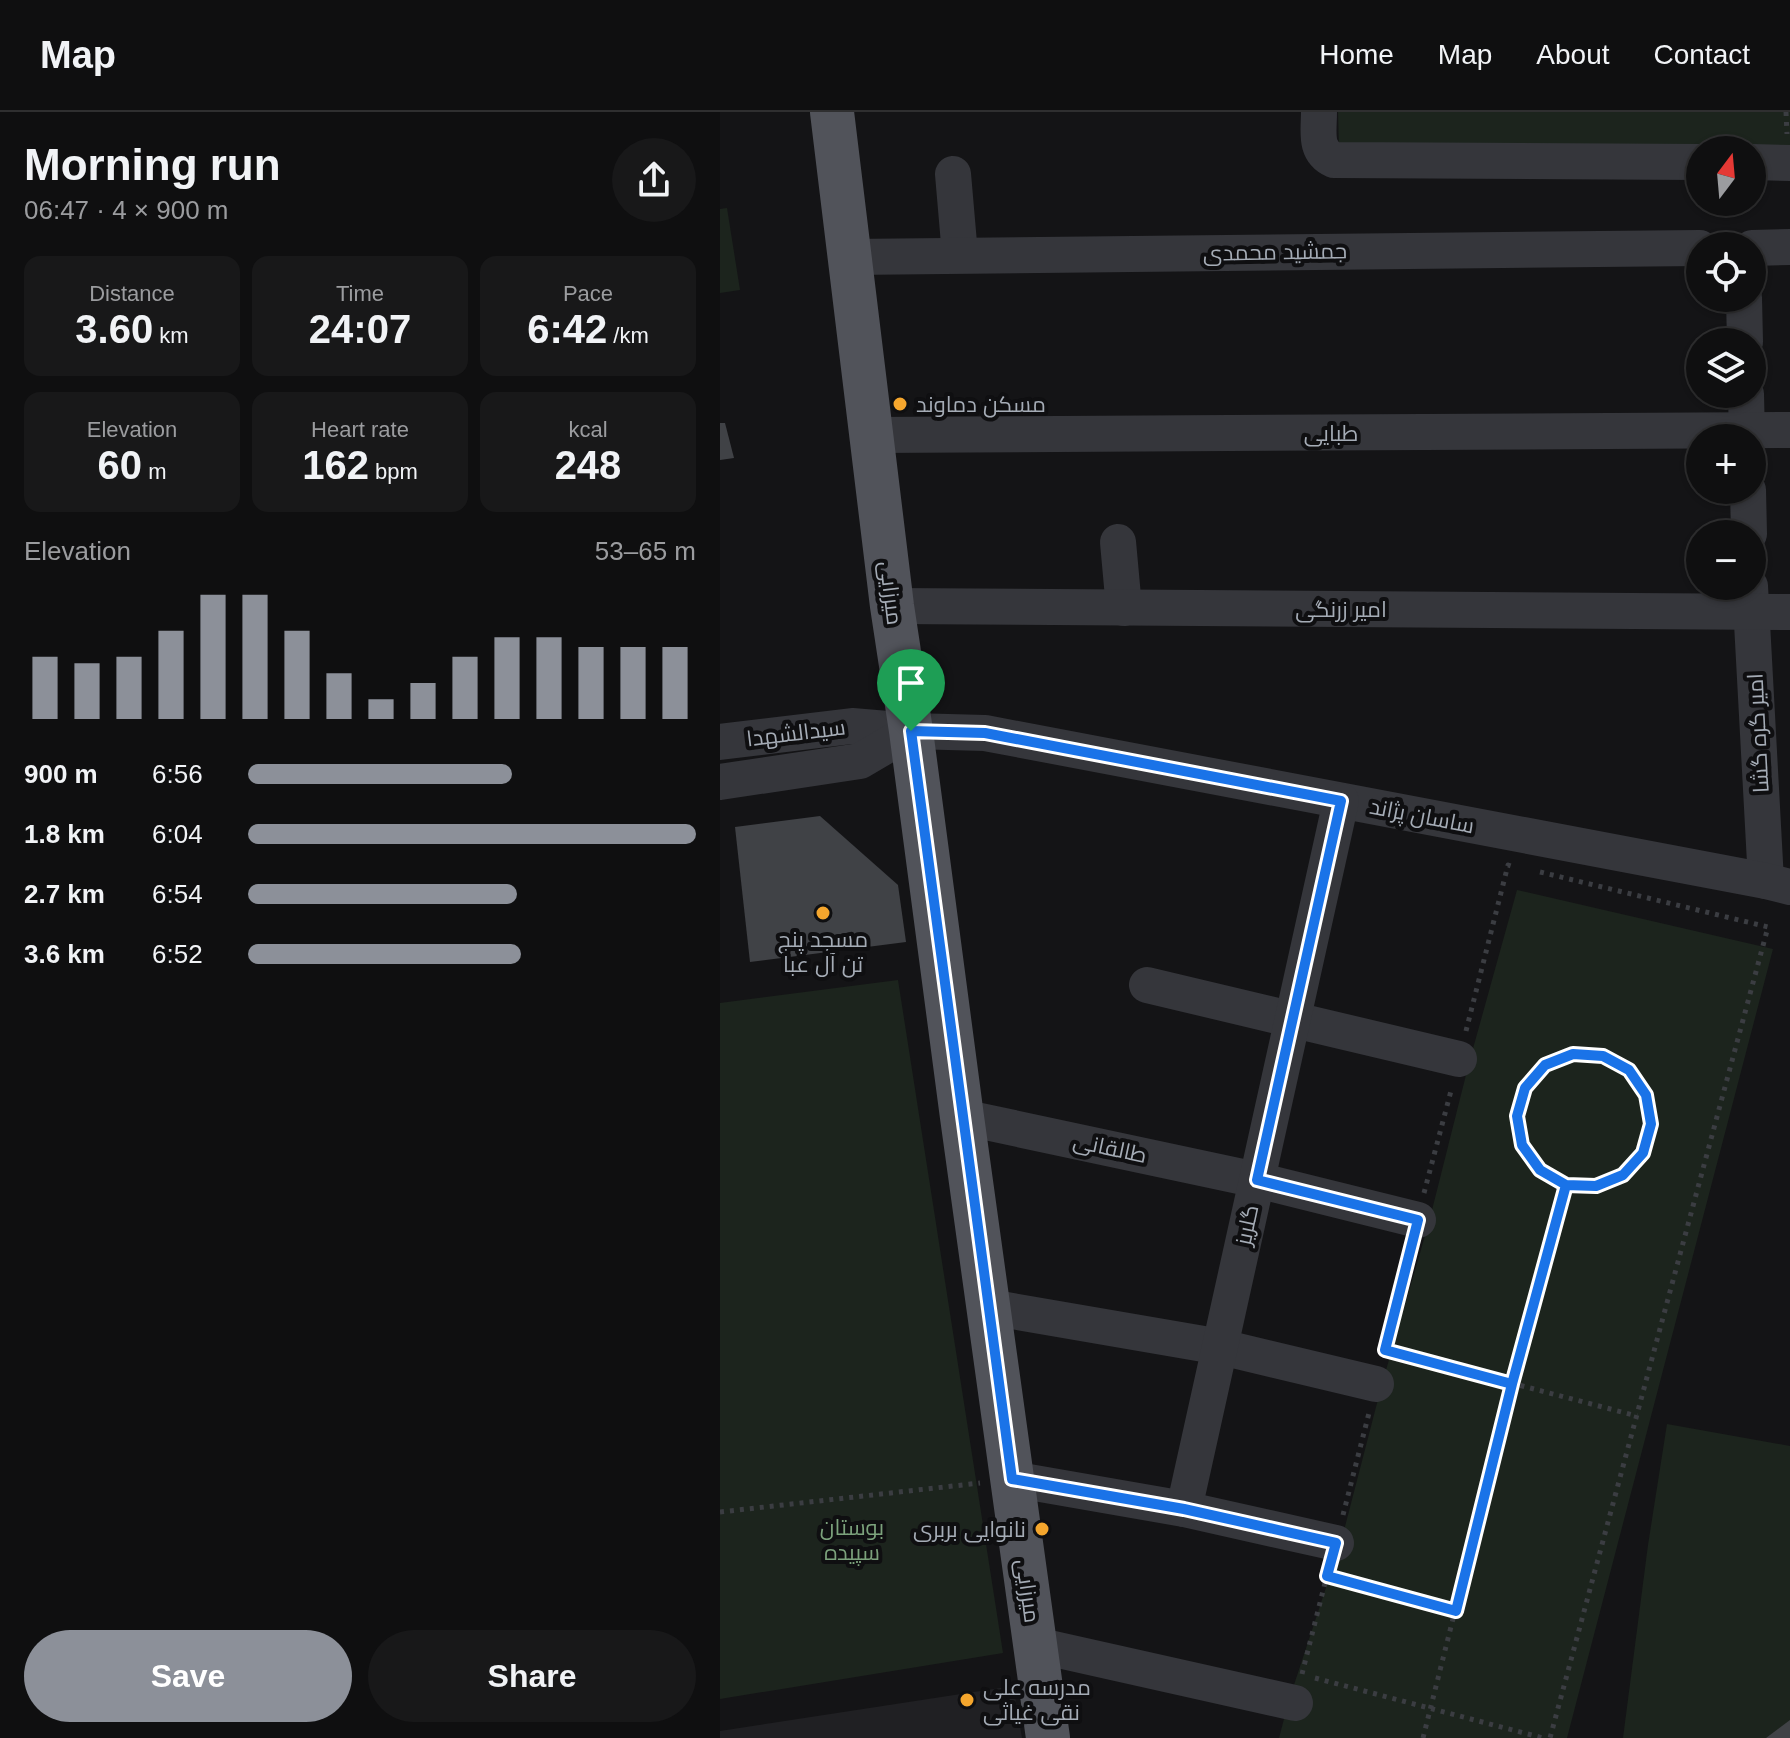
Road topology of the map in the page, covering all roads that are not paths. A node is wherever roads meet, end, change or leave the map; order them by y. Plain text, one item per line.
1 (832, 112) edge
2 (1319, 112) edge
3 (1686, 162) edge
4 (1766, 162) edge
5 (1790, 163) edge
6 (953, 174) dead end
7 (1790, 247) edge
8 (1686, 248) edge
9 (1766, 248) edge
10 (960, 255) junction
11 (850, 257) junction
12 (1790, 430) edge
13 (1766, 432) edge
14 (1686, 434) edge
15 (871, 435) junction
16 (1118, 542) dead end
17 (1686, 600) edge
18 (1750, 600) edge
19 (1753, 600) edge
20 (892, 606) junction
21 (1124, 608) junction
22 (1790, 612) edge
23 (911, 731) junction
24 (720, 742) edge
25 (720, 782) edge
26 (1341, 801) junction
27 (1778, 884) edge
28 (1147, 985) dead end
29 (1293, 1018) junction
30 (1459, 1059) road end
31 (962, 1117) junction
32 (1257, 1180) junction
33 (1418, 1220) road end
34 (989, 1307) junction
35 (1221, 1347) junction
36 (1380, 1367) road end
37 (1012, 1479) junction
38 (1184, 1509) junction
39 (1332, 1559) road end
40 (1036, 1645) junction
41 (1295, 1703) dead end
42 (1048, 1738) edge

1 - 11 main road, میرزایی
2 - 3 street
4 - 5 street
6 - 10 street
7 - 9 street
8 - 10 street, جمشید محمدی
10 - 11 street, جمشید محمدی
11 - 15 main road, میرزایی
12 - 13 street, طبایی
14 - 15 street, طبایی
15 - 20 main road, میرزایی
16 - 21 street
17 - 21 street, امیر زرنگی
18 - 27 street, امیر گره گشا
19 - 22 street, امیر زرنگی
20 - 21 street, امیر زرنگی
20 - 23 main road, میرزایی
23 - 24 street, سیدالشهدا
23 - 25 street, سیدالشهدا
23 - 26 street, ساسان پژاند
23 - 31 main road, میرزایی
26 - 27 street, ساسان پژاند
26 - 29 street, گلریز
28 - 29 street
29 - 30 street
29 - 32 street, گلریز
31 - 32 street, طالقانی
31 - 34 main road, میرزایی
32 - 33 street, طالقانی
32 - 35 street, گلریز
34 - 35 street
34 - 37 main road, میرزایی
35 - 36 street
35 - 38 street, گلریز
37 - 38 street
37 - 40 main road, میرزایی
38 - 39 street
40 - 41 street
40 - 42 main road, میرزایی

